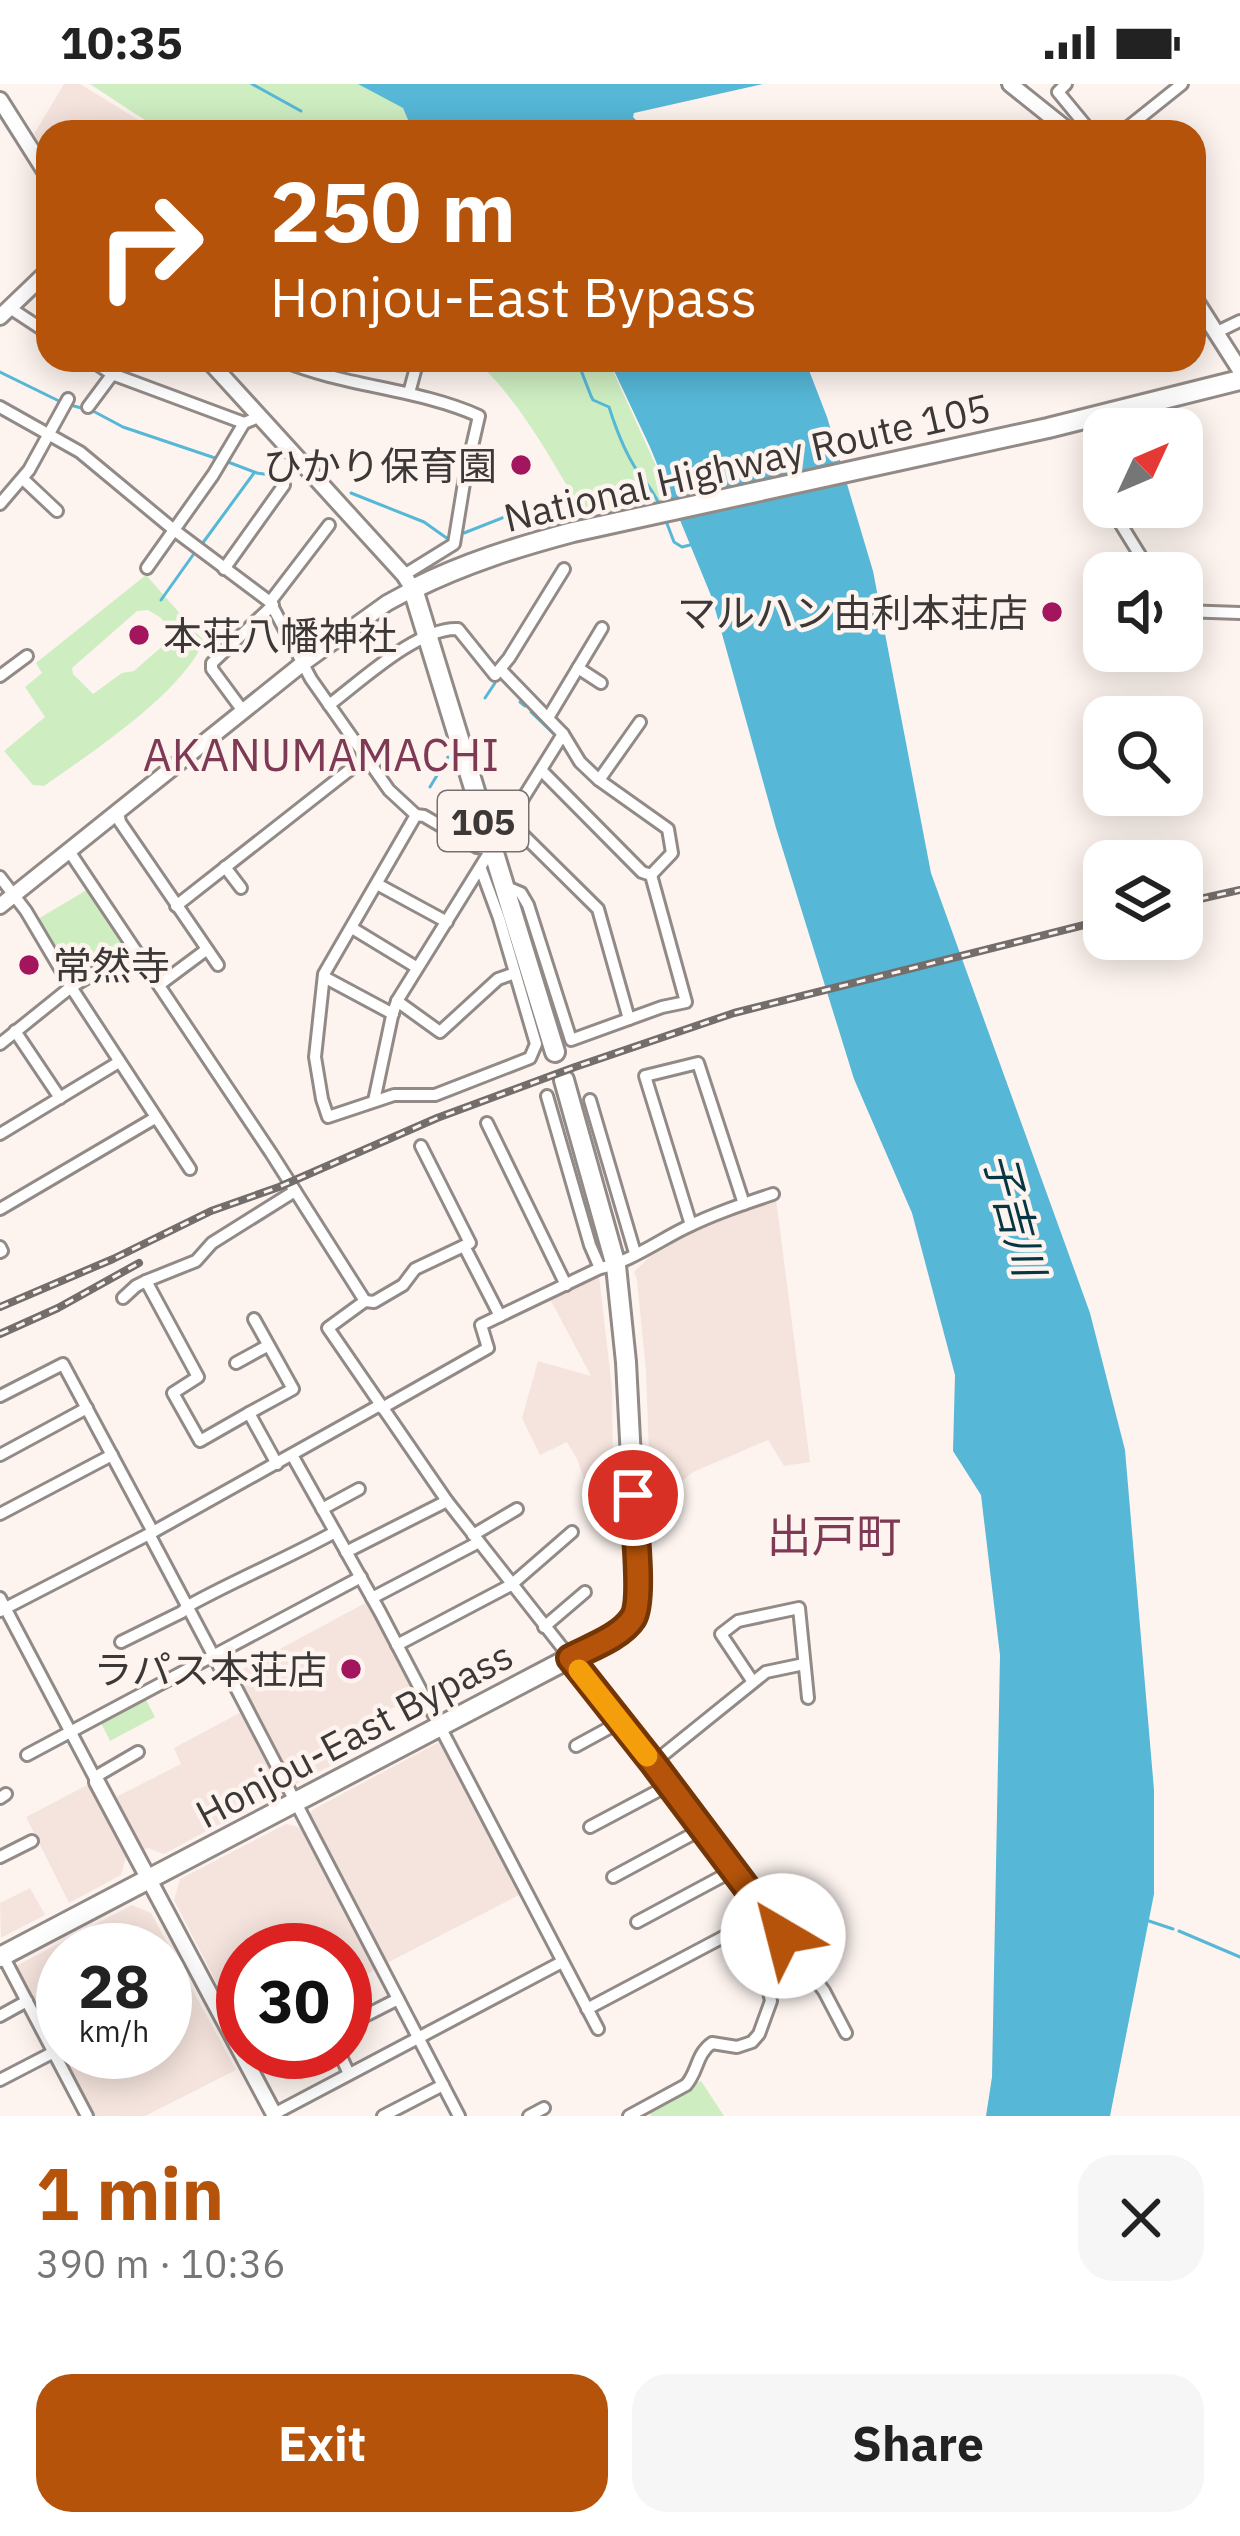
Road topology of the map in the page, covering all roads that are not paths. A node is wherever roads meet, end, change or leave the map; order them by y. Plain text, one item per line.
1 (1010, 84) edge
2 (1066, 84) edge
3 (1182, 84) edge
4 (0, 100) edge
5 (1057, 120) edge
6 (1081, 120) edge
7 (1137, 120) edge
8 (36, 157) edge
9 (36, 283) edge
10 (5, 313) edge
11 (1206, 318) edge
12 (1240, 321) edge
13 (36, 327) edge
14 (1215, 333) junction
15 (1240, 370) edge
16 (109, 372) edge
17 (219, 372) edge
18 (331, 372) edge
19 (415, 372) edge
20 (112, 374) junction
21 (1240, 380) edge
22 (409, 393) junction
23 (68, 399) dead end
24 (0, 407) edge
25 (88, 407) dead end
26 (1152, 408) edge
27 (260, 416) junction
28 (244, 424) junction
29 (1083, 426) edge
30 (49, 435) junction
31 (22, 479) junction
32 (284, 485) dead end
33 (0, 504) edge
34 (57, 511) dead end
35 (329, 525) dead end
36 (174, 530) junction
37 (147, 568) dead end
38 (224, 569) junction
39 (564, 569) dead end
40 (409, 582) junction
41 (272, 604) junction
42 (1203, 612) edge
43 (1240, 613) edge
44 (602, 628) dead end
45 (429, 634) junction
46 (27, 656) dead end
47 (302, 664) junction
48 (578, 668) junction
49 (501, 670) junction
50 (0, 676) edge
51 (601, 683) dead end
52 (329, 705) junction
53 (243, 711) junction
54 (548, 718) junction
55 (640, 722) dead end
56 (563, 734) junction
57 (366, 757) junction
58 (541, 770) junction
59 (599, 780) junction
60 (118, 812) junction
61 (416, 815) junction
62 (510, 822) junction
63 (491, 849) junction
64 (69, 851) junction
65 (225, 867) junction
66 (481, 869) junction
67 (651, 875) junction
68 (0, 877) edge
69 (377, 884) junction
70 (503, 886) junction
71 (241, 888) dead end
72 (14, 893) junction
73 (0, 906) edge
74 (176, 906) junction
75 (447, 922) junction
76 (352, 928) junction
77 (135, 950) junction
78 (206, 950) junction
79 (218, 965) dead end
80 (416, 967) junction
81 (515, 973) junction
82 (324, 977) junction
83 (159, 985) junction
84 (71, 987) junction
85 (395, 1008) junction
86 (629, 1019) junction
87 (15, 1031) junction
88 (0, 1044) edge
89 (555, 1052) dead end
90 (119, 1062) junction
91 (564, 1080) dead end
92 (547, 1096) dead end
93 (60, 1098) junction
94 (590, 1100) dead end
95 (374, 1101) junction
96 (155, 1118) junction
97 (487, 1123) dead end
98 (0, 1134) edge
99 (422, 1146) dead end
100 (190, 1169) dead end
101 (295, 1192) junction
102 (773, 1194) dead end
103 (744, 1204) junction
104 (0, 1209) edge
105 (691, 1225) junction
106 (464, 1246) junction
107 (634, 1253) junction
108 (608, 1267) junction
109 (146, 1281) junction
110 (566, 1285) junction
111 (123, 1298) dead end
112 (365, 1301) junction
113 (500, 1316) junction
114 (254, 1318) dead end
115 (267, 1346) junction
116 (236, 1363) dead end
117 (0, 1396) edge
118 (381, 1406) junction
119 (87, 1408) junction
120 (250, 1414) junction
121 (0, 1455) edge
122 (112, 1455) junction
123 (292, 1455) junction
124 (277, 1463) junction
125 (359, 1489) dead end
126 (447, 1501) junction
127 (322, 1509) junction
128 (517, 1509) dead end
129 (0, 1514) edge
130 (335, 1532) junction
131 (572, 1532) dead end
132 (151, 1533) junction
133 (476, 1538) junction
134 (346, 1552) junction
135 (361, 1577) junction
136 (511, 1585) junction
137 (585, 1592) dead end
138 (372, 1598) junction
139 (2, 1606) edge
140 (188, 1606) junction
141 (544, 1627) junction
142 (121, 1642) dead end
143 (397, 1645) junction
144 (214, 1657) junction
145 (570, 1658) junction
146 (803, 1664) junction
147 (753, 1682) junction
148 (808, 1698) dead end
149 (620, 1722) junction
150 (440, 1726) junction
151 (71, 1731) junction
152 (576, 1746) dead end
153 (138, 1752) dead end
154 (27, 1755) dead end
155 (653, 1763) junction
156 (96, 1779) junction
157 (669, 1785) junction
158 (296, 1803) junction
159 (590, 1828) dead end
160 (702, 1828) junction
161 (32, 1841) dead end
162 (0, 1857) edge
163 (734, 1870) junction
164 (613, 1877) dead end
165 (148, 1880) junction
166 (637, 1922) dead end
167 (791, 1946) junction
168 (1, 1954) edge
169 (562, 1962) junction
170 (754, 1966) junction
171 (398, 1999) junction
172 (27, 2001) junction
173 (587, 2009) junction
174 (372, 2012) edge
175 (0, 2016) edge
176 (36, 2018) edge
177 (598, 2030) dead end
178 (846, 2033) dead end
179 (419, 2038) junction
180 (36, 2061) edge
181 (372, 2062) edge
182 (68, 2079) edge
183 (340, 2079) edge
184 (0, 2080) edge
185 (443, 2085) junction
186 (544, 2108) dead end
187 (274, 2115) edge
188 (87, 2116) edge
189 (383, 2116) edge
190 (459, 2116) edge
191 (530, 2116) edge
192 (629, 2116) edge

1 - 5 street
2 - 6 street
3 - 7 street
4 - 8 street
9 - 10 street
10 - 13 street
11 - 14 street
12 - 14 street
14 - 15 street
16 - 20 street
17 - 27 street
18 - 22 street
19 - 22 street
20 - 25 street
20 - 28 street
21 - 26 highway, National Highway Route 105
22 - 40 street
23 - 30 street
24 - 30 street
27 - 28 street
27 - 40 street
28 - 36 street
29 - 40 highway, National Highway Route 105
30 - 31 street
30 - 36 street
31 - 33 street
31 - 34 street
32 - 38 street
35 - 41 street
36 - 37 street
36 - 38 street
38 - 41 street
39 - 49 street
40 - 45 highway, 105
40 - 47 street
41 - 47 street
41 - 53 street
42 - 43 street
44 - 48 street
45 - 49 street
45 - 52 street
45 - 63 highway, 105
46 - 50 street
47 - 52 street
47 - 53 street
48 - 51 street
48 - 54 street
49 - 54 street
52 - 57 street
53 - 60 street
54 - 56 street
55 - 59 street
56 - 58 street
56 - 59 street
57 - 61 street
57 - 65 street
58 - 62 street
58 - 67 street
59 - 67 street
60 - 64 street
60 - 74 street
61 - 63 street
61 - 69 street
62 - 63 street
62 - 86 street
63 - 66 street
63 - 70 highway, 105
64 - 72 street
64 - 77 street
65 - 71 street
65 - 74 street
66 - 75 street
66 - 81 street
67 - 86 street
68 - 72 street
69 - 75 street
69 - 76 street
70 - 86 street
70 - 89 highway, 105
72 - 73 street
72 - 84 street
74 - 78 street
75 - 80 street
76 - 80 street
76 - 82 street
77 - 83 street
77 - 84 street
78 - 79 street
78 - 83 street
80 - 85 street
81 - 85 street
81 - 95 street
82 - 85 street
82 - 95 street
83 - 101 street
84 - 87 street
84 - 90 street
85 - 95 street
87 - 88 street
87 - 93 street
90 - 93 street
90 - 96 street
91 - 108 highway, Honjou-East Bypass
92 - 108 street
93 - 98 street
94 - 107 street
96 - 100 street
96 - 104 street
97 - 110 street
99 - 106 street
101 - 109 street
101 - 112 street
102 - 103 street
103 - 105 street
103 - 105 street
105 - 107 street
106 - 112 street
106 - 113 street
107 - 108 street
108 - 110 street
108 - 145 highway, Honjou-East Bypass
109 - 111 street
109 - 120 street
110 - 113 street
112 - 118 street
113 - 118 street
114 - 115 street
115 - 116 street
115 - 120 street
117 - 119 street
118 - 123 street
118 - 126 street
119 - 121 street
119 - 122 street
120 - 124 street
122 - 129 street
122 - 132 street
123 - 124 street
123 - 127 street
124 - 132 street
125 - 127 street
126 - 133 street
126 - 134 street
127 - 130 street
128 - 133 street
130 - 134 street
130 - 140 street
131 - 136 street
132 - 139 street
132 - 140 street
133 - 136 street
133 - 138 street
134 - 135 street
135 - 138 street
135 - 144 street
136 - 141 street
136 - 143 street
137 - 141 street
138 - 143 street
139 - 151 street
140 - 142 street
140 - 144 street
141 - 145 street
143 - 150 street
144 - 151 street
144 - 158 street
145 - 149 street
145 - 150 highway, Honjou-East Bypass
146 - 147 street
146 - 147 street
146 - 148 street
147 - 155 street
149 - 152 street
149 - 155 street
150 - 158 highway, Honjou-East Bypass
150 - 169 street
151 - 154 street
151 - 156 street
153 - 156 street
155 - 157 street
156 - 165 street
157 - 159 street
157 - 160 street
158 - 165 highway, Honjou-East Bypass
158 - 171 street
160 - 163 street
160 - 164 street
161 - 162 street
163 - 166 street
163 - 167 street
165 - 168 highway, Honjou-East Bypass
165 - 187 street
167 - 170 street
167 - 178 street
168 - 172 street
169 - 173 street
169 - 179 street
170 - 173 street
170 - 192 street
171 - 174 street
171 - 179 street
172 - 175 street
172 - 176 street
173 - 177 street
179 - 181 street
179 - 185 street
180 - 184 street
182 - 188 street
183 - 187 street
185 - 189 street
185 - 190 street
186 - 191 street

